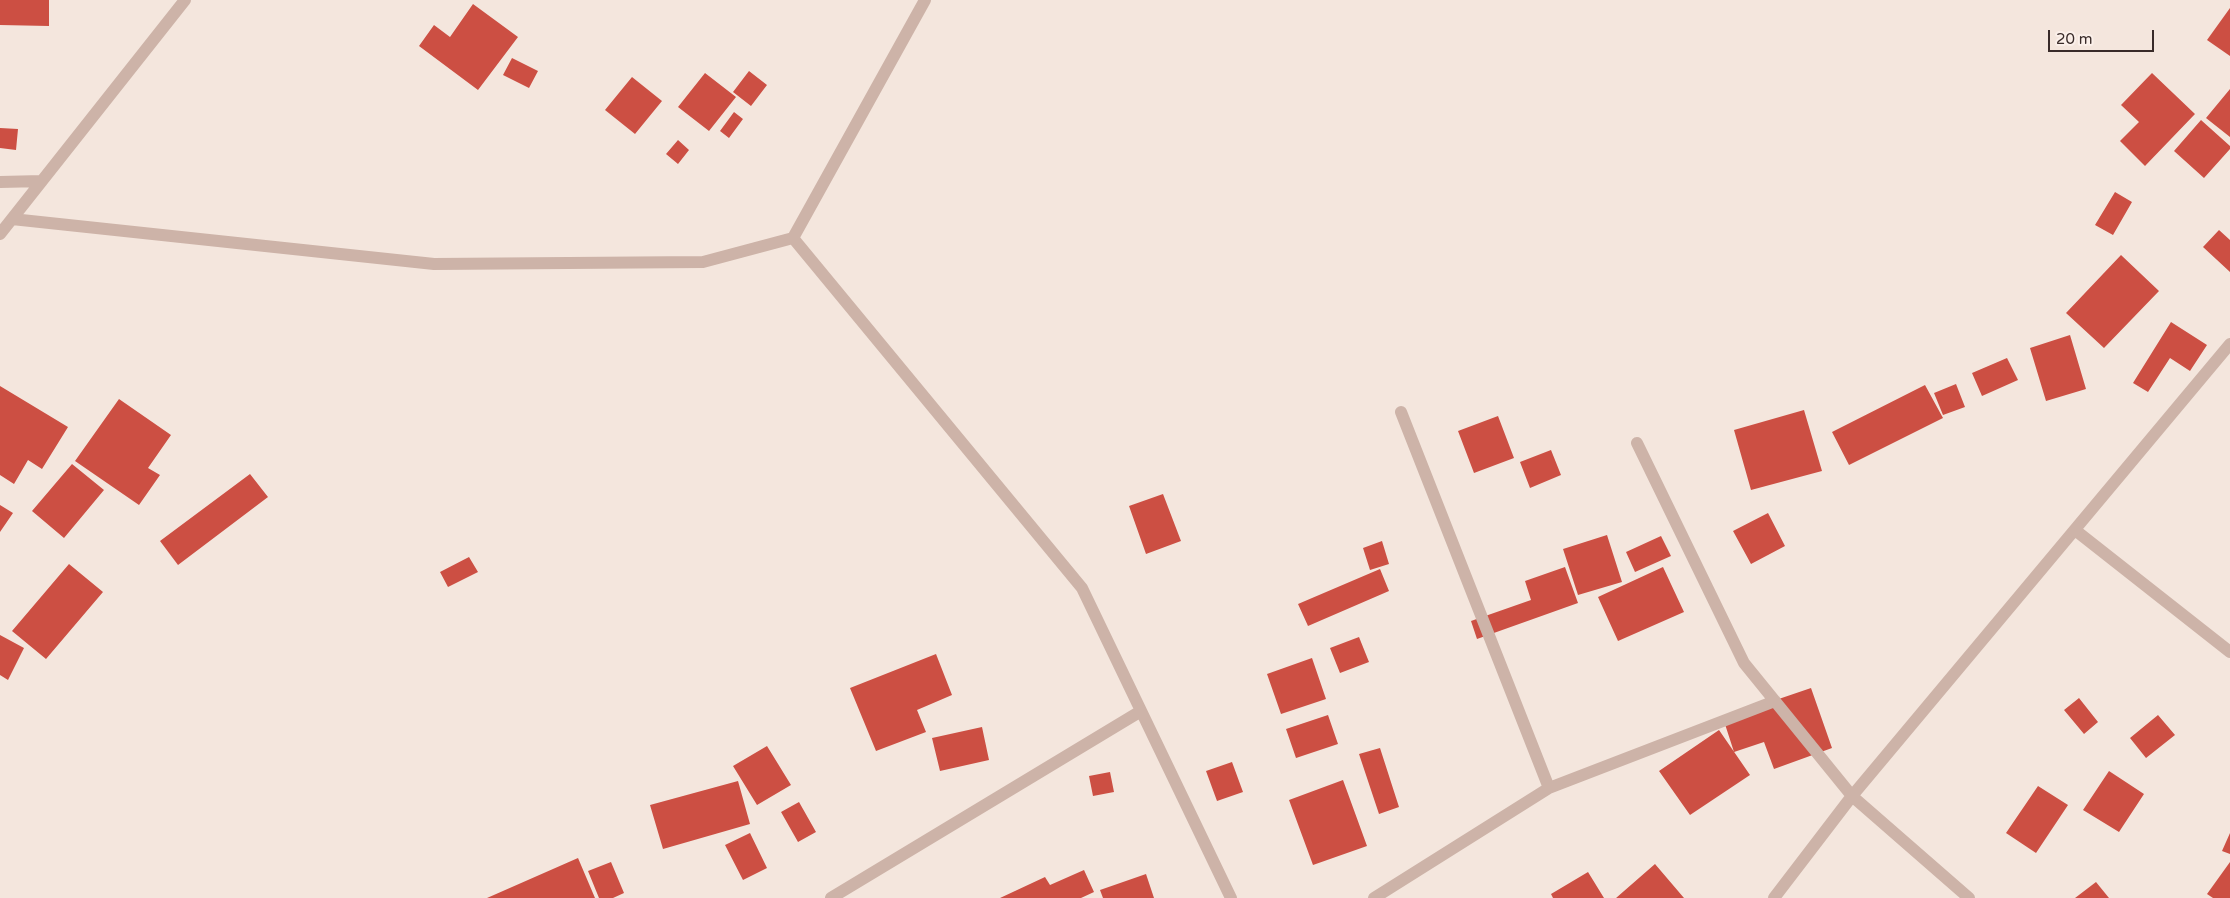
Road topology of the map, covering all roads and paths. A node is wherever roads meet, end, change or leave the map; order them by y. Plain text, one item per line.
1 (185, 0) edge
2 (925, 0) edge
3 (42, 181) junction
4 (0, 182) edge
5 (12, 219) junction
6 (0, 234) edge
7 (793, 238) junction
8 (2230, 344) edge
9 (1400, 412) dead end
10 (1637, 443) dead end
11 (2075, 530) junction
12 (2230, 652) edge
13 (1775, 701) junction
14 (1141, 711) junction
15 (1549, 788) junction
16 (1852, 796) junction
17 (831, 898) edge
18 (1231, 898) edge
19 (1374, 898) edge
20 (1774, 898) edge
21 (1969, 898) edge

1 - 3 street
2 - 7 street
3 - 4 street
3 - 5 street
5 - 6 street
5 - 7 street
7 - 14 street
8 - 11 street
9 - 15 street
10 - 13 street
11 - 12 street
11 - 16 street
13 - 15 street
13 - 16 street
14 - 17 street
14 - 18 street
15 - 19 street
16 - 20 street
16 - 21 street

